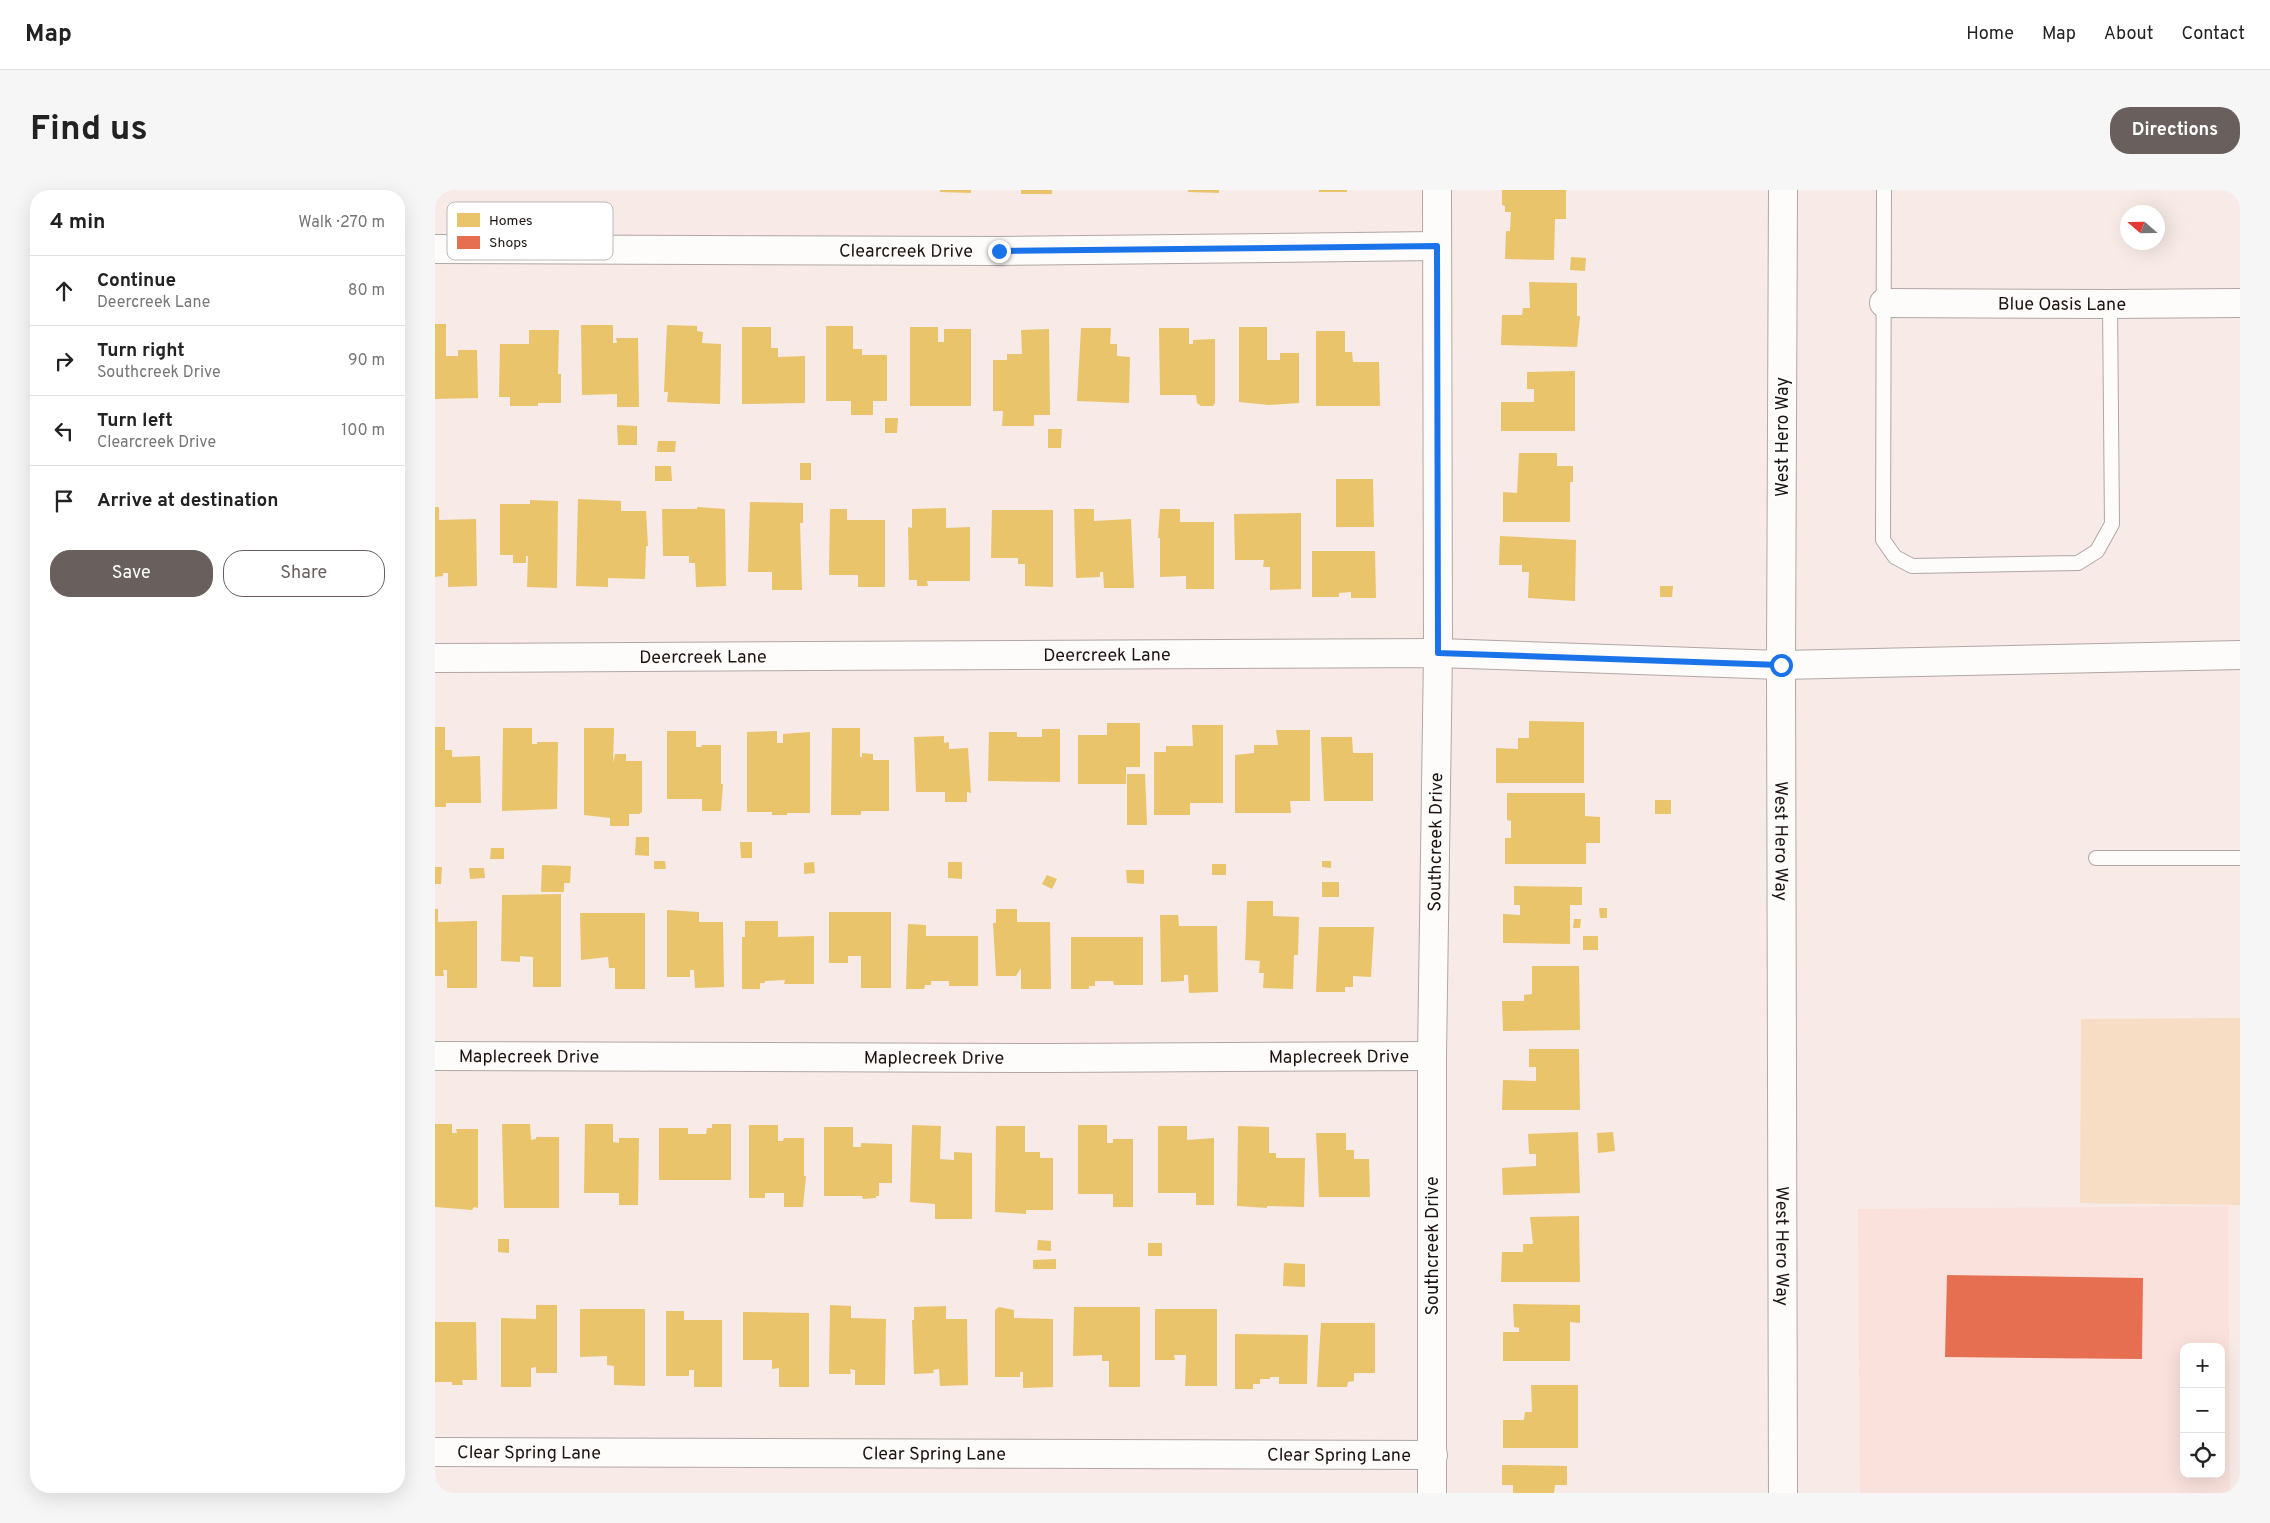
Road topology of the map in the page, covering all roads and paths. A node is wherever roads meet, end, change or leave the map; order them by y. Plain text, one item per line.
1 (1437, 190) edge
2 (1783, 190) edge
3 (1884, 190) edge
4 (1437, 246) junction
5 (613, 250) edge
6 (1884, 303) junction
7 (2240, 303) edge
8 (2111, 304) junction
9 (1438, 653) junction
10 (2240, 655) edge
11 (435, 658) edge
12 (1781, 665) junction
13 (2096, 858) dead end
14 (2240, 858) edge
15 (435, 1056) edge
16 (1432, 1056) junction
17 (435, 1452) edge
18 (1433, 1455) junction
19 (1433, 1493) edge
20 (1783, 1493) edge

1 - 4 street, Southcreek Drive
2 - 12 street, West Hero Way
3 - 6 lane
4 - 5 street, Clearcreek Drive
4 - 9 street, Southcreek Drive
6 - 8 street, Blue Oasis Lane
6 - 8 lane
7 - 8 street, Blue Oasis Lane
9 - 11 street, Deercreek Lane
9 - 12 street, Deercreek Lane
9 - 16 street, Southcreek Drive
10 - 12 street, Deercreek Lane
12 - 20 street, West Hero Way
13 - 14 lane
15 - 16 street, Maplecreek Drive
16 - 18 street, Southcreek Drive
17 - 18 street, Clear Spring Lane
18 - 19 street, Southcreek Drive

